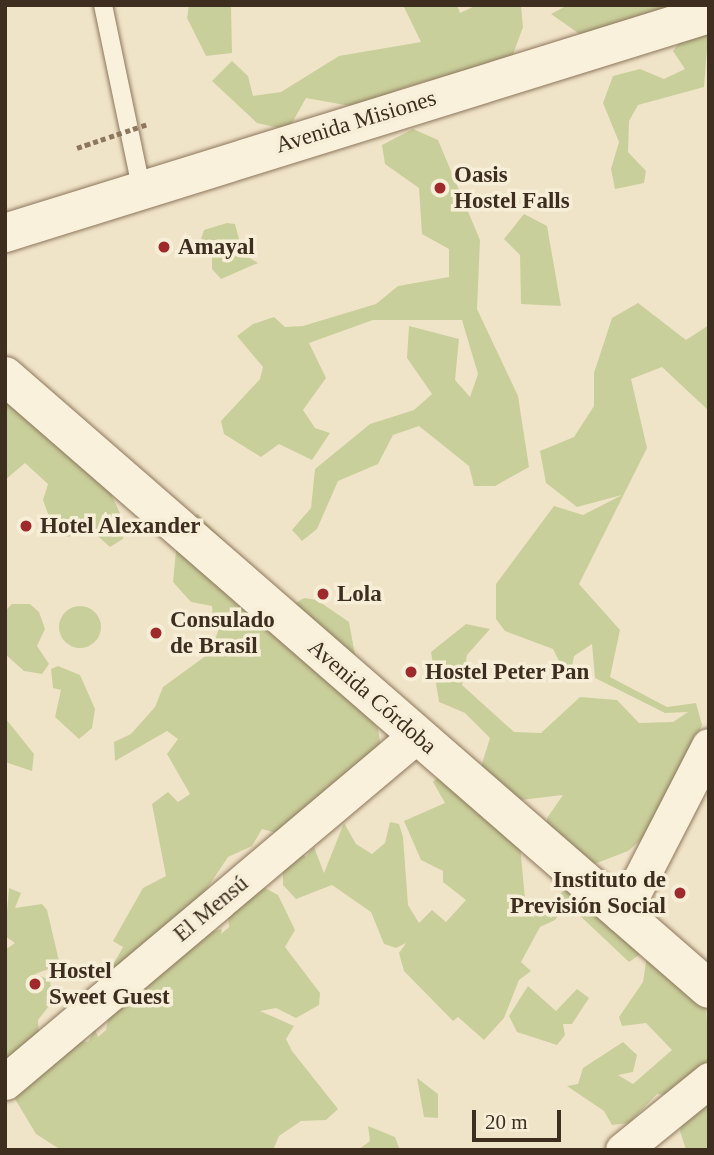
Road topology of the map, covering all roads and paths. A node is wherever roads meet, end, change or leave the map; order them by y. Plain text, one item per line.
1 (103, 5) edge
2 (689, 14) edge
3 (148, 124) dead end
4 (77, 148) dead end
5 (141, 187) junction
6 (5, 233) edge
7 (5, 376) edge
8 (417, 735) junction
9 (709, 746) edge
10 (622, 915) junction
11 (709, 989) edge
12 (709, 1080) edge
13 (5, 1082) edge
14 (623, 1150) edge

1 - 5 lane
2 - 5 main road, Avenida Misiones
3 - 4 path, bridge
5 - 6 main road, Avenida Misiones
7 - 8 main road, Avenida Córdoba
8 - 10 main road, Avenida Córdoba
8 - 13 street, El Mensú
9 - 10 street
10 - 11 main road, Avenida Córdoba
12 - 14 street

